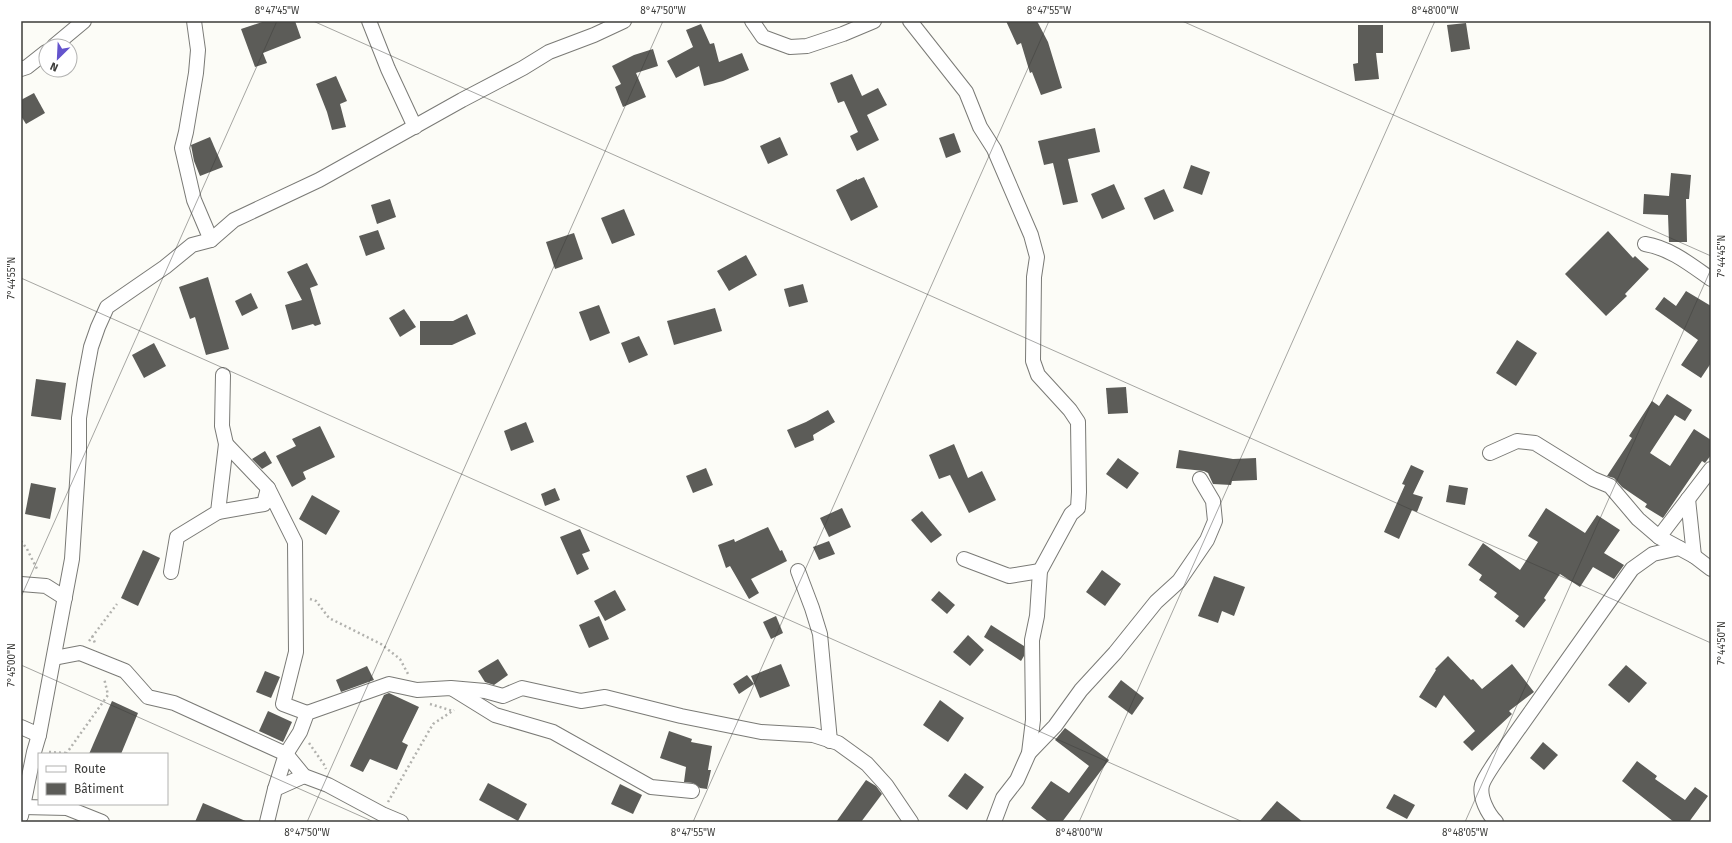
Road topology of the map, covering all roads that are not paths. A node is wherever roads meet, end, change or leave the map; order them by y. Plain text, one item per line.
1 (84, 21) edge
2 (194, 21) edge
3 (369, 21) edge
4 (624, 21) edge
5 (752, 21) edge
6 (874, 21) edge
7 (910, 21) edge
8 (64, 38) edge
9 (38, 58) edge
10 (21, 69) edge
11 (415, 127) junction
12 (211, 240) junction
13 (1645, 244) dead end
14 (1711, 279) edge
15 (223, 375) dead end
16 (226, 444) junction
17 (1490, 452) dead end
18 (1711, 469) edge
19 (1200, 479) dead end
20 (268, 488) junction
21 (1688, 499) junction
22 (264, 504) junction
23 (218, 512) junction
24 (281, 513) junction
25 (1659, 537) junction
26 (1679, 548) junction
27 (1694, 556) junction
28 (964, 559) dead end
29 (1711, 569) edge
30 (798, 571) dead end
31 (1040, 571) junction
32 (171, 572) dead end
33 (21, 584) edge
34 (65, 598) junction
35 (54, 658) junction
36 (451, 688) junction
37 (307, 713) junction
38 (21, 727) edge
39 (39, 735) junction
40 (830, 741) junction
41 (1029, 753) junction
42 (286, 754) junction
43 (304, 776) junction
44 (275, 789) junction
45 (692, 791) dead end
46 (22, 811) edge
47 (102, 822) edge
48 (267, 822) edge
49 (401, 822) edge
50 (911, 822) edge
51 (994, 822) edge
52 (1496, 822) edge

1 - 8 street
2 - 12 street
3 - 11 street
4 - 11 street
5 - 6 street
7 - 31 street
9 - 10 street
11 - 12 street
12 - 34 street
13 - 14 street
15 - 16 street
16 - 20 street
16 - 23 street
17 - 25 street
18 - 21 street
19 - 41 street
20 - 22 street
20 - 24 street
21 - 25 street
21 - 27 street
22 - 23 street
22 - 24 street
23 - 32 street
24 - 37 street
25 - 26 street
26 - 27 street
26 - 52 street
27 - 29 street
28 - 31 street
30 - 40 street
31 - 41 street
33 - 34 street
34 - 35 street
35 - 39 street
35 - 42 street
36 - 37 street
36 - 40 street
36 - 45 street
37 - 42 street
38 - 39 street
39 - 46 street
40 - 50 street
41 - 51 street
42 - 43 street
42 - 44 street
43 - 44 street
43 - 49 street
44 - 48 street
46 - 47 street

